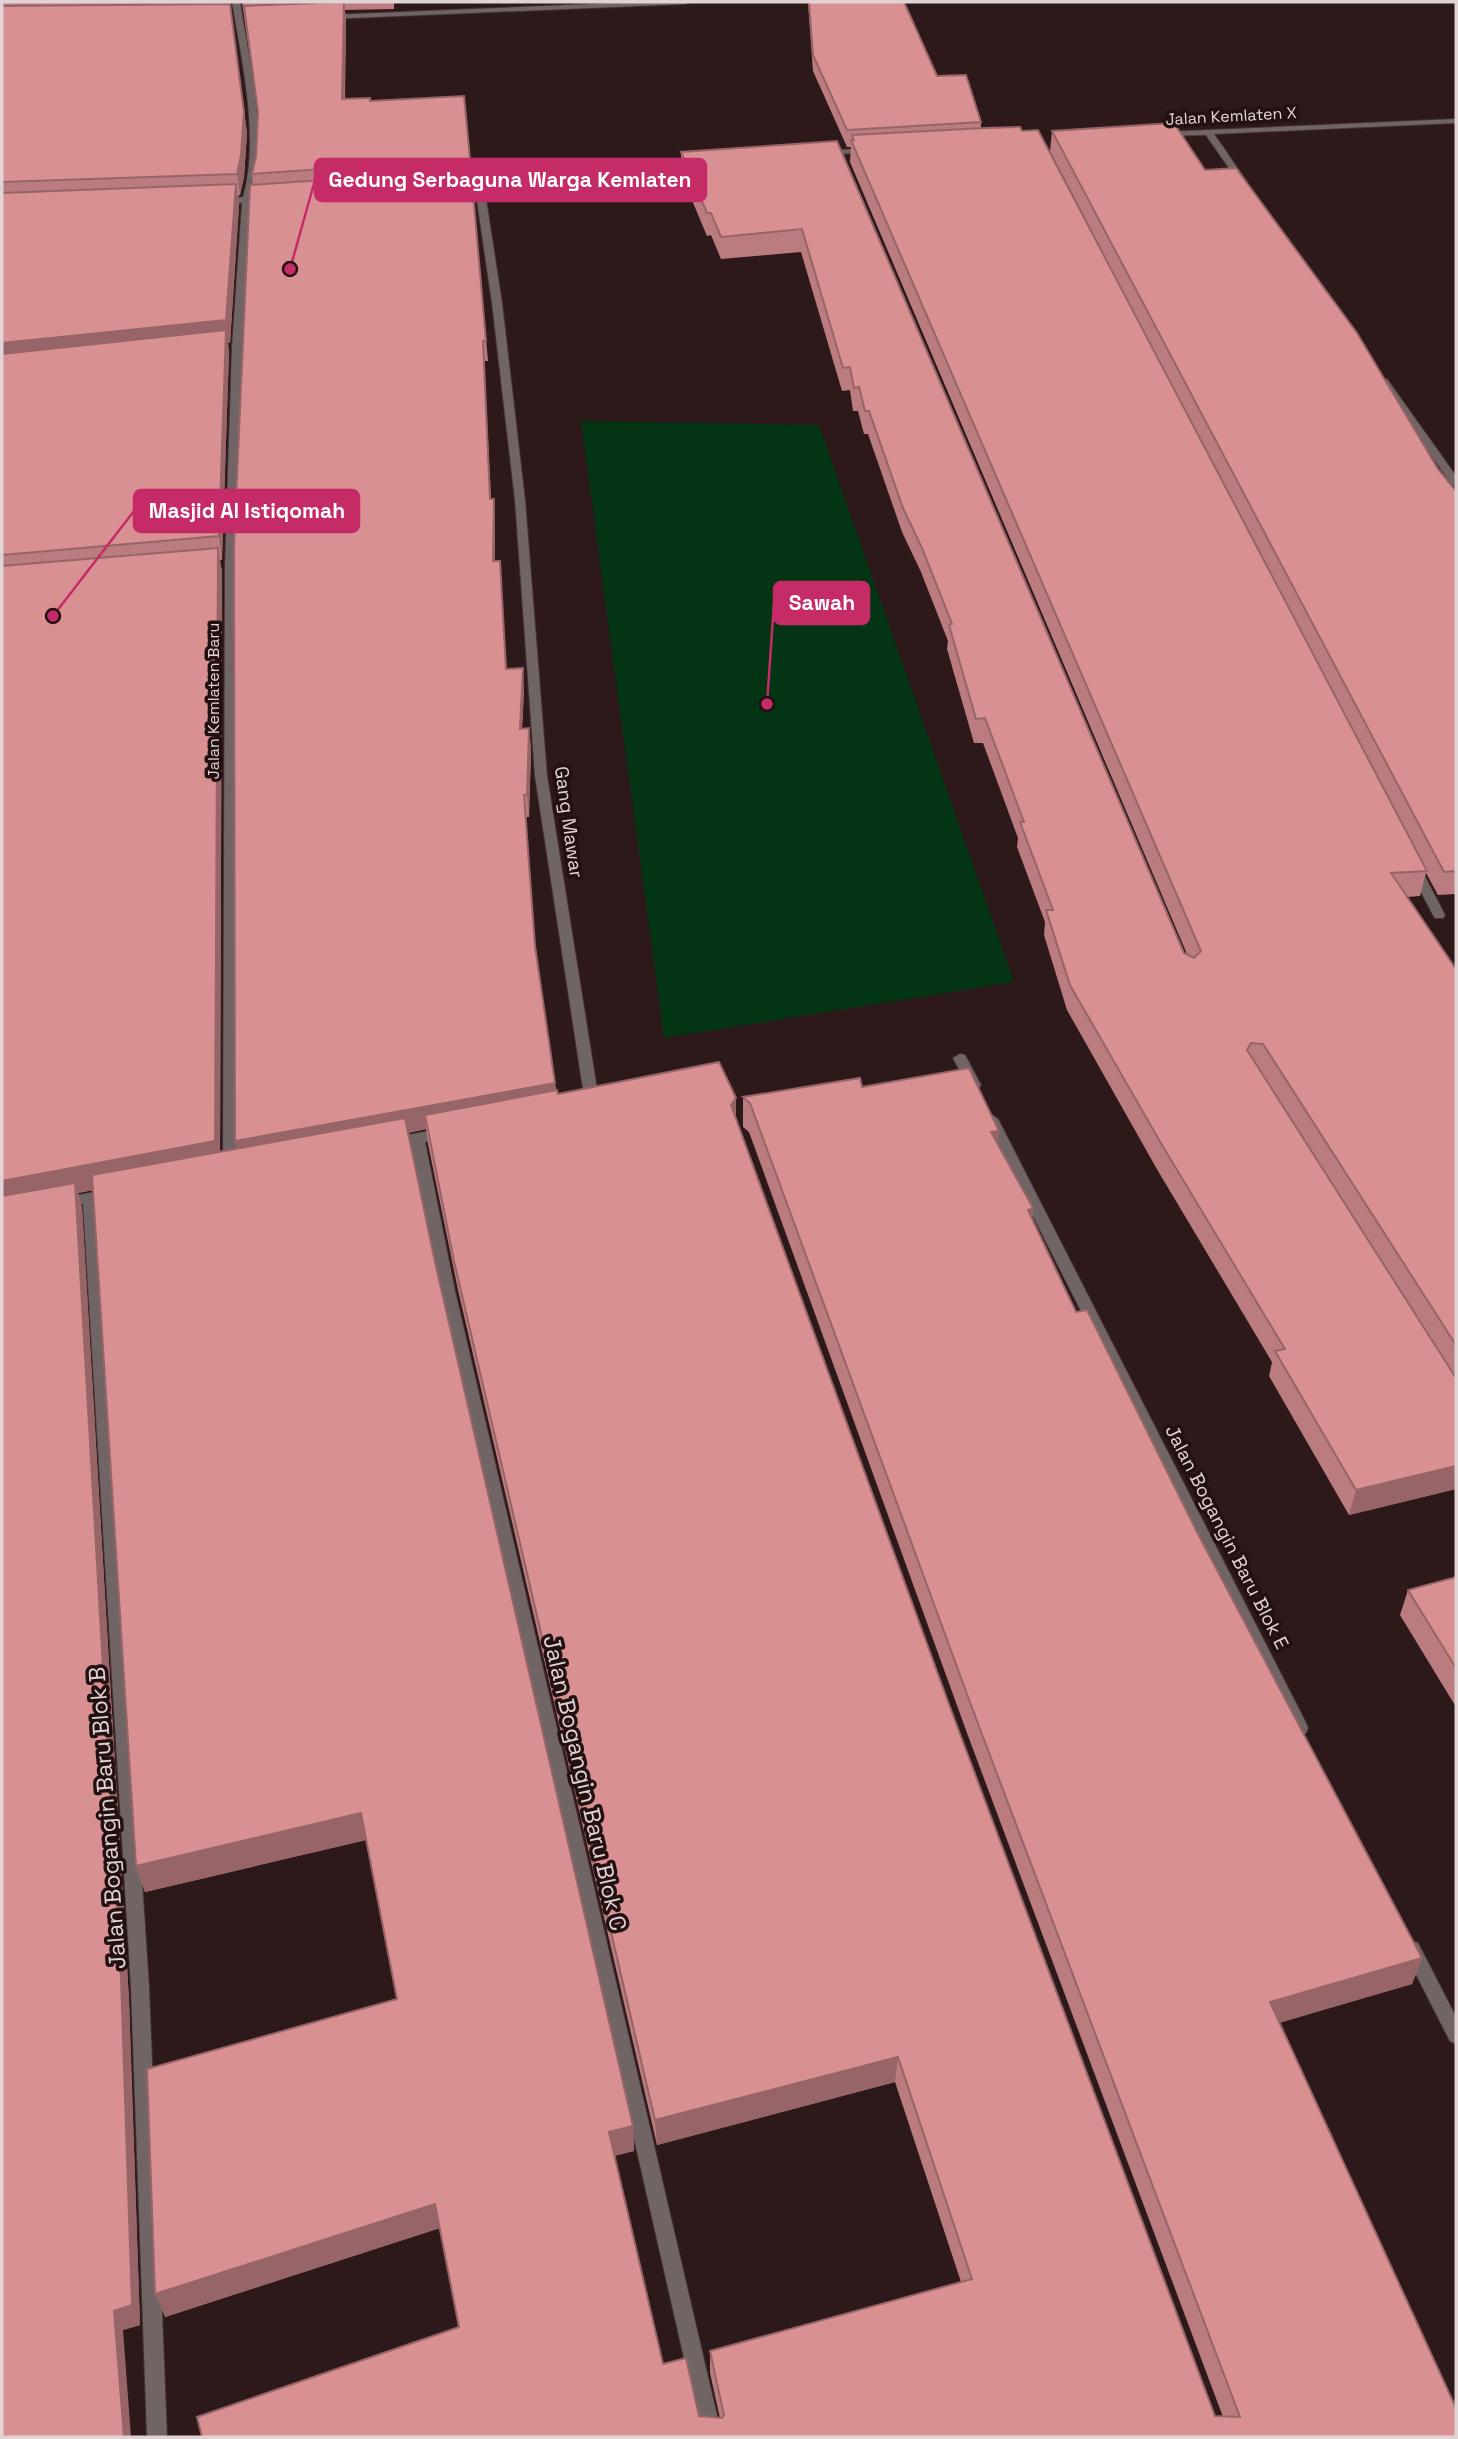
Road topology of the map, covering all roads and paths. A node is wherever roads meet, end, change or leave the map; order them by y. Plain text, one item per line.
1 (236, 2) edge
2 (685, 2) edge
3 (323, 17) edge
4 (225, 19) edge
5 (239, 19) junction
6 (249, 19) edge
7 (1456, 121) edge
8 (1208, 132) junction
9 (1155, 134) edge
10 (875, 150) edge
11 (839, 152) junction
12 (815, 154) edge
13 (713, 162) edge
14 (844, 164) edge
15 (479, 184) junction
16 (465, 185) edge
17 (1246, 186) edge
18 (274, 198) edge
19 (246, 200) junction
20 (208, 202) edge
21 (237, 347) junction
22 (223, 348) edge
23 (1376, 370) edge
24 (1456, 483) edge
25 (1408, 855) edge
26 (1439, 915) dead end
27 (960, 1058) dead end
28 (576, 1110) edge
29 (456, 1131) edge
30 (417, 1138) junction
31 (380, 1145) edge
32 (230, 1171) edge
33 (129, 1190) edge
34 (90, 1198) junction
35 (52, 1205) edge
36 (1306, 1738) edge
37 (1406, 1936) edge
38 (1456, 2035) edge
39 (157, 2437) edge
40 (712, 2437) edge

1 - 5 street, Jalan Kemlaten Baru
2 - 3 street
4 - 5 street
5 - 6 street
5 - 19 street, Jalan Kemlaten Baru
7 - 8 street, Jalan Kemlaten X
8 - 9 street, Jalan Kemlaten X
8 - 17 street
10 - 11 street
11 - 12 street
11 - 14 street
13 - 15 street
15 - 16 street
15 - 28 street, Gang Mawar
18 - 19 street
19 - 20 street
19 - 21 street, Jalan Kemlaten Baru
21 - 22 street
21 - 32 street, Jalan Kemlaten Baru
23 - 24 street
25 - 26 street
27 - 36 street, Jalan Bogangin Baru Blok E
29 - 30 street
30 - 31 street
30 - 40 street, Jalan Bogangin Baru Blok C
33 - 34 street
34 - 35 street
34 - 39 street, Jalan Bogangin Baru Blok B
37 - 38 street

